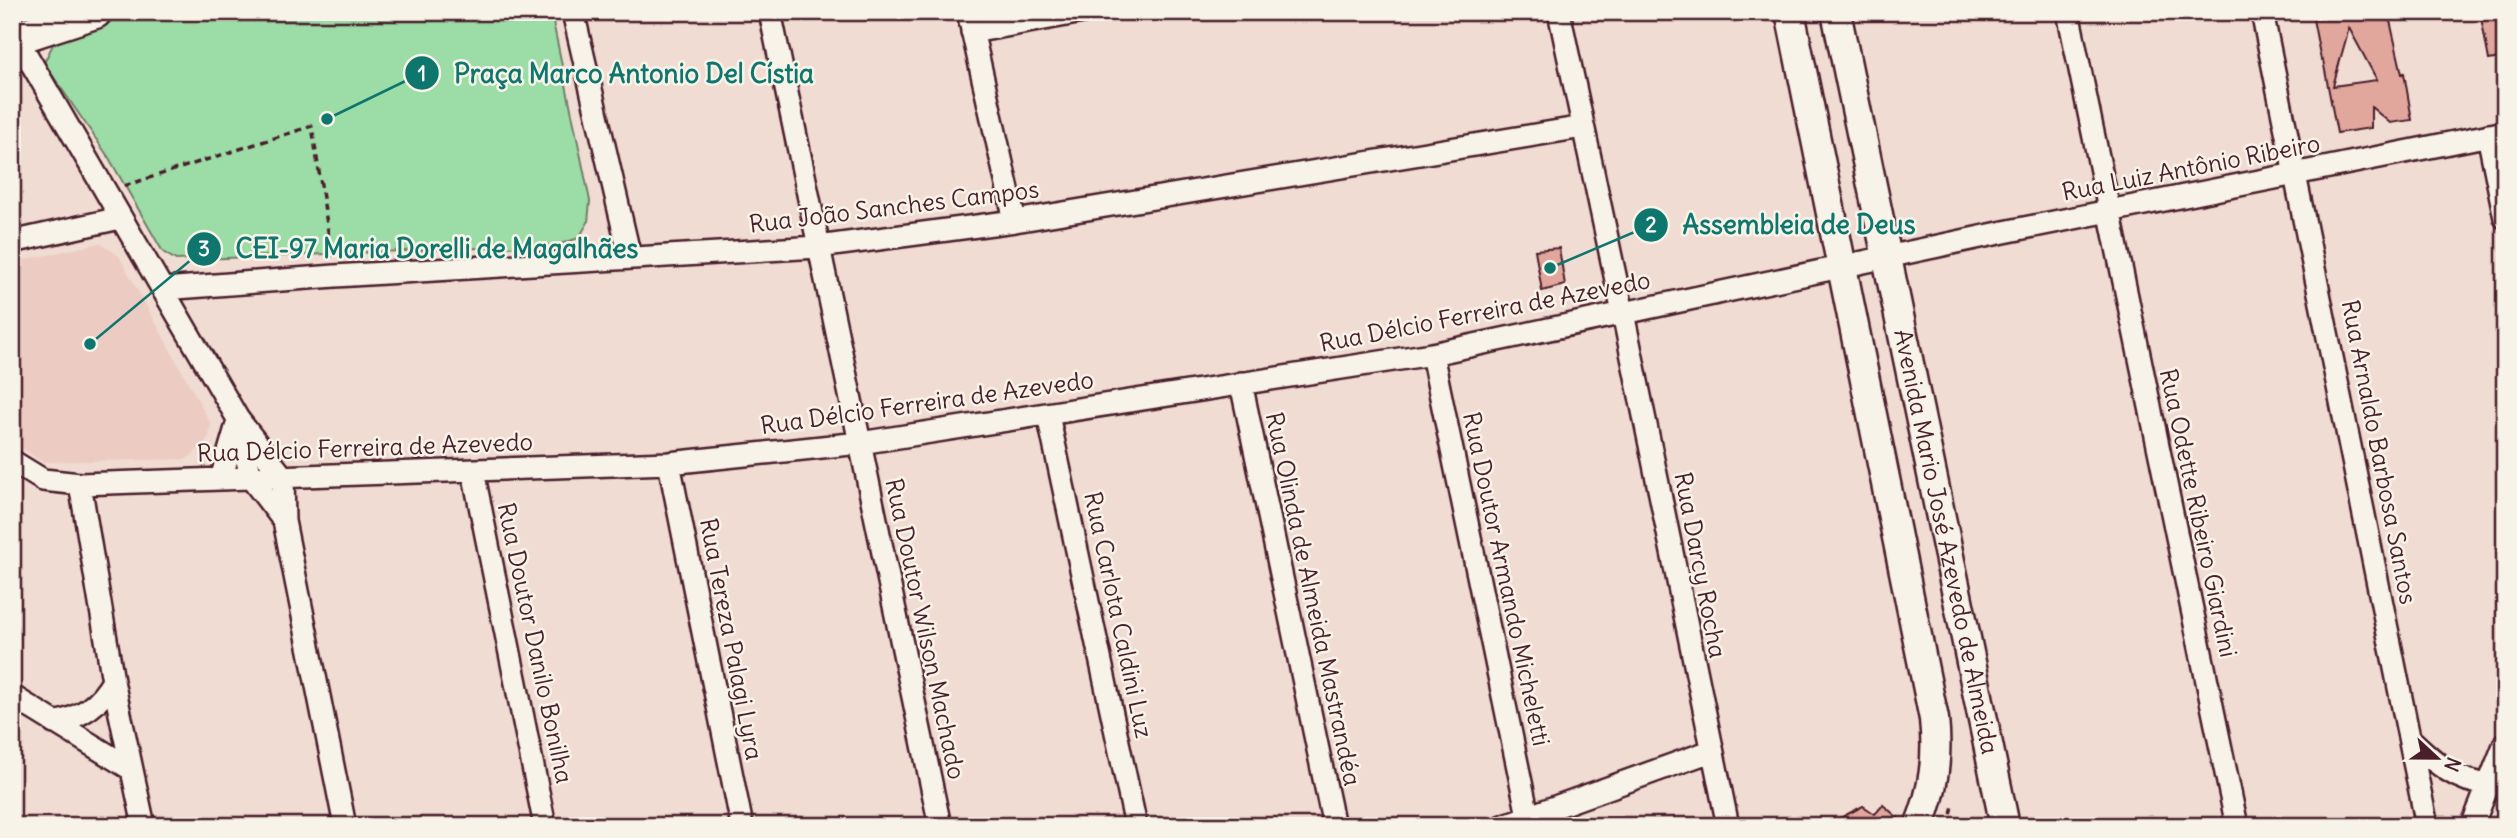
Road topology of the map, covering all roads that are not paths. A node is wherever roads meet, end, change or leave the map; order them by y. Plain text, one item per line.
1 (94, 12) edge
2 (573, 12) edge
3 (770, 12) edge
4 (1083, 12) edge
5 (1559, 12) edge
6 (1790, 12) edge
7 (1836, 12) edge
8 (2068, 12) edge
9 (2262, 12) edge
10 (970, 22) edge
11 (47, 28) junction
12 (13, 39) edge
13 (33, 67) junction
14 (1583, 127) junction
15 (2496, 133) edge
16 (2296, 174) junction
17 (2108, 212) junction
18 (120, 218) junction
19 (2505, 218) edge
20 (1016, 221) junction
21 (12, 242) edge
22 (818, 247) junction
23 (630, 257) junction
24 (1887, 258) junction
25 (1842, 267) junction
26 (163, 289) junction
27 (1623, 313) junction
28 (1432, 354) junction
29 (1241, 383) junction
30 (1048, 415) junction
31 (238, 419) junction
32 (860, 443) junction
33 (12, 461) edge
34 (669, 463) junction
35 (473, 471) junction
36 (283, 477) junction
37 (311, 477) junction
38 (251, 478) junction
39 (221, 479) junction
40 (80, 484) junction
41 (284, 521) junction
42 (113, 681) junction
43 (12, 696) edge
44 (54, 723) junction
45 (2411, 740) junction
46 (2505, 743) edge
47 (1711, 751) junction
48 (131, 769) junction
49 (2488, 784) junction
50 (2420, 789) junction
51 (1528, 816) junction
52 (144, 826) edge
53 (345, 826) edge
54 (545, 826) edge
55 (741, 826) edge
56 (940, 826) edge
57 (1136, 826) edge
58 (1334, 826) edge
59 (1502, 826) edge
60 (1728, 826) edge
61 (1919, 826) edge
62 (2005, 826) edge
63 (2237, 826) edge
64 (2427, 826) edge
65 (2444, 826) edge
66 (2472, 826) edge

1 - 11 main road
2 - 23 street
3 - 22 street, Rua Doutor Wilson Machado
4 - 10 street
5 - 14 street, Rua Darcy Rocha
6 - 25 street, Avenida Mario José Azevedo de Almeida
7 - 24 street, Avenida Mario José Azevedo de Almeida
8 - 17 street, Rua Odette Ribeiro Giardini
9 - 16 street, Rua Arnaldo Barbosa Santos
10 - 20 street
11 - 12 main road
11 - 13 street
12 - 13 street
13 - 18 street
14 - 20 street, Rua João Sanches Campos
14 - 27 street, Rua Darcy Rocha
15 - 16 street, Rua Luiz Antônio Ribeiro
15 - 19 street
16 - 17 street, Rua Luiz Antônio Ribeiro
16 - 45 street, Rua Arnaldo Barbosa Santos
17 - 24 street, Rua Luiz Antônio Ribeiro
17 - 63 street, Rua Odette Ribeiro Giardini
18 - 21 street
18 - 26 street
20 - 22 street, Rua João Sanches Campos
22 - 23 street, Rua João Sanches Campos
22 - 32 street, Rua Doutor Wilson Machado
23 - 26 street, Rua João Sanches Campos
24 - 25 street, Rua Luiz Antônio Ribeiro
24 - 62 street, Avenida Mario José Azevedo de Almeida
25 - 27 street, Rua Délcio Ferreira de Azevedo
25 - 61 street, Avenida Mario José Azevedo de Almeida
26 - 31 street
27 - 28 street, Rua Délcio Ferreira de Azevedo
27 - 47 street, Rua Darcy Rocha
28 - 29 street, Rua Délcio Ferreira de Azevedo
28 - 51 street, Rua Doutor Armando Micheletti
29 - 30 street, Rua Délcio Ferreira de Azevedo
29 - 58 street, Rua Olinda de Almeida Mastrandéa
30 - 32 street, Rua Délcio Ferreira de Azevedo
30 - 57 street, Rua Carlota Caldini Luz
31 - 36 street
31 - 38 street
31 - 39 street
32 - 34 street, Rua Délcio Ferreira de Azevedo
32 - 56 street, Rua Doutor Wilson Machado
33 - 40 street, Rua Délcio Ferreira de Azevedo
34 - 35 street, Rua Délcio Ferreira de Azevedo
34 - 55 street, Rua Tereza Palagi Lyra
35 - 37 street, Rua Délcio Ferreira de Azevedo
35 - 54 street, Rua Doutor Danilo Bonilha
36 - 37 street, Rua Délcio Ferreira de Azevedo
36 - 38 street, Rua Délcio Ferreira de Azevedo
36 - 41 street
37 - 41 street
38 - 39 street, Rua Délcio Ferreira de Azevedo
38 - 41 street
39 - 40 street, Rua Délcio Ferreira de Azevedo
40 - 42 street
41 - 53 street
42 - 44 street
42 - 48 street
43 - 44 street
44 - 48 street
45 - 49 street
45 - 50 street, Rua Arnaldo Barbosa Santos
46 - 49 street
47 - 51 street
47 - 60 street, Rua Darcy Rocha
48 - 52 street
49 - 66 street
50 - 64 street, Rua Arnaldo Barbosa Santos
50 - 65 street, Rua Arnaldo Barbosa Santos
51 - 59 street

